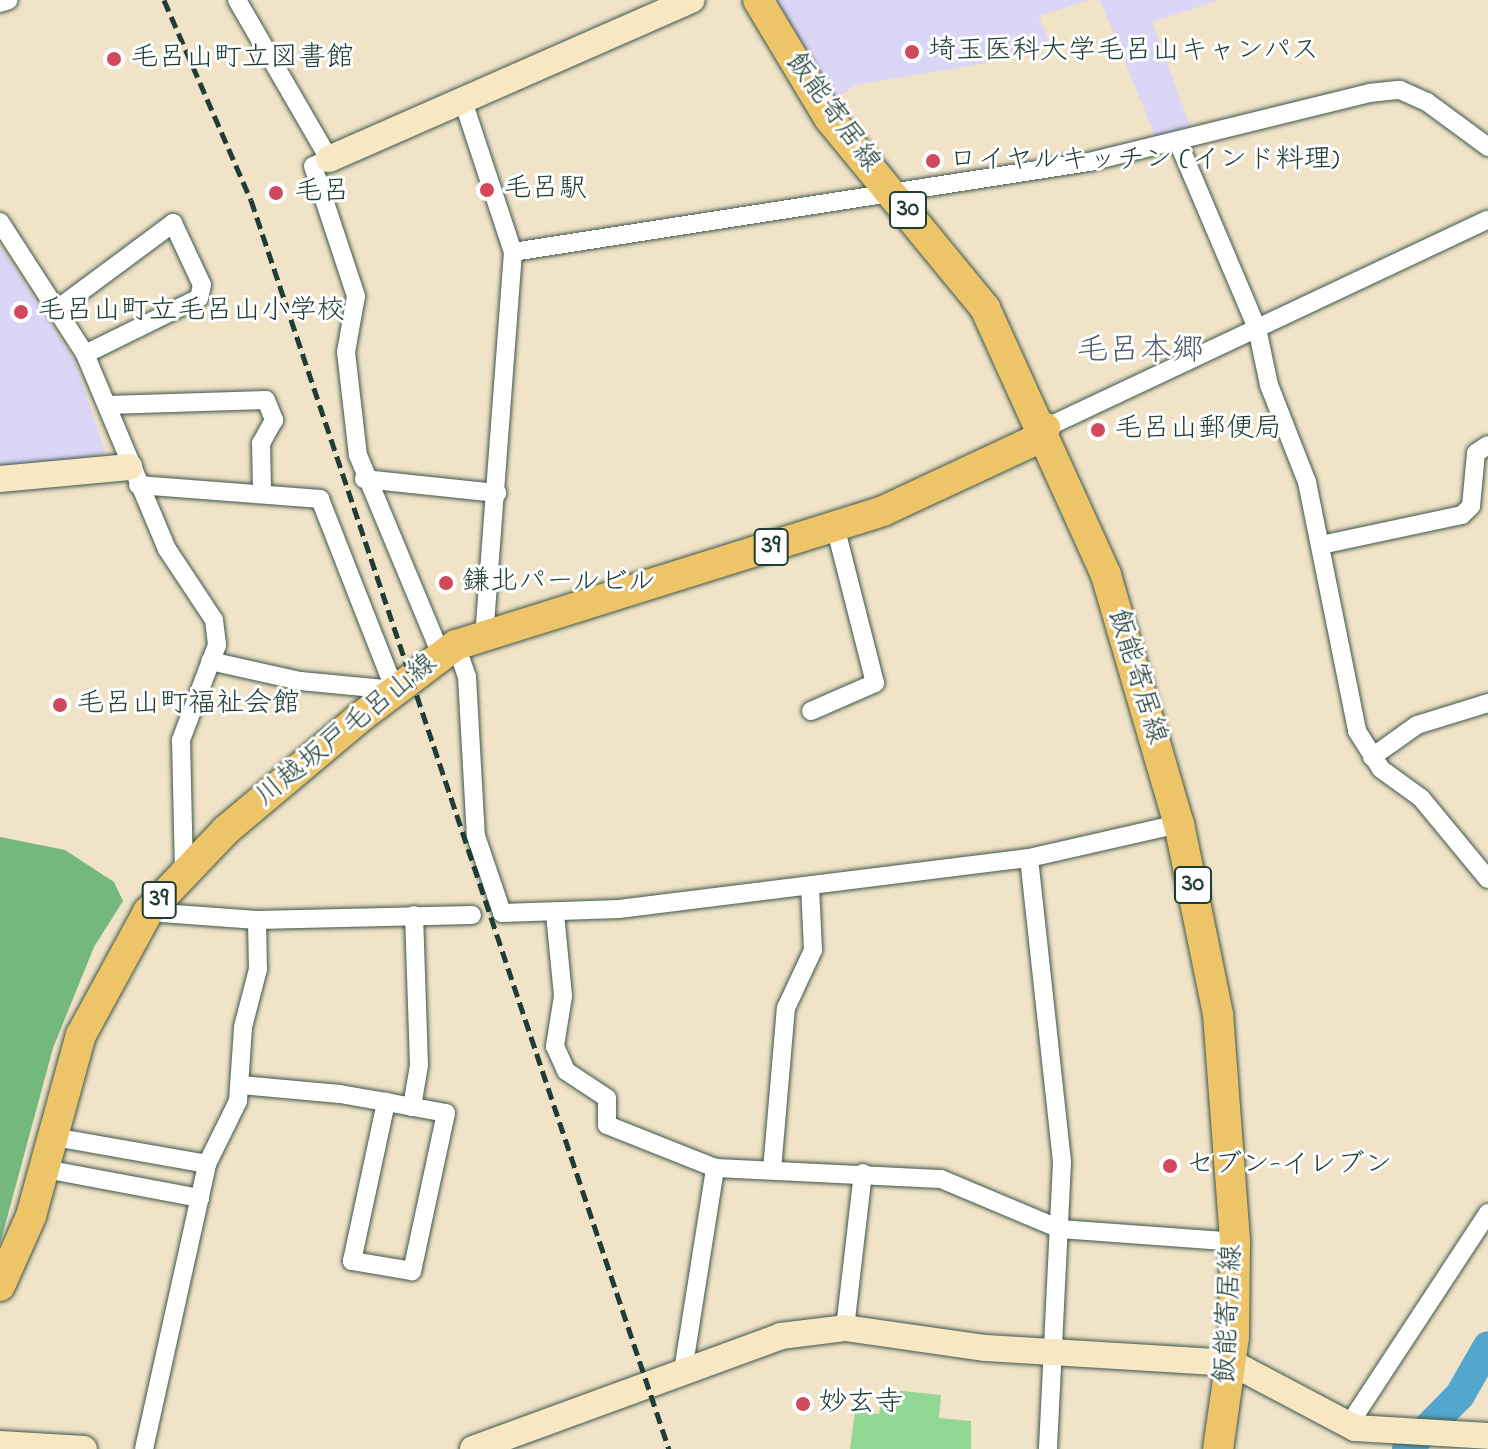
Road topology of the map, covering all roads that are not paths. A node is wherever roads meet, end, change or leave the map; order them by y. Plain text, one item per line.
1 (9, 0) edge
2 (237, 0) edge
3 (692, 0) edge
4 (758, 0) edge
5 (0, 3) edge
6 (463, 101) junction
7 (1178, 142) junction
8 (1488, 147) edge
9 (329, 159) junction
10 (893, 193) junction
11 (1488, 220) edge
12 (0, 222) edge
13 (513, 252) junction
14 (56, 310) junction
15 (1257, 328) junction
16 (85, 354) junction
17 (108, 405) junction
18 (1045, 428) junction
19 (1488, 445) edge
20 (134, 476) junction
21 (0, 479) edge
22 (364, 479) junction
23 (262, 490) junction
24 (497, 493) junction
25 (835, 526) junction
26 (1321, 545) junction
27 (484, 635) junction
28 (448, 650) junction
29 (210, 661) junction
30 (395, 690) junction
31 (1488, 703) edge
32 (811, 711) dead end
33 (1372, 757) junction
34 (1179, 824) junction
35 (1029, 858) junction
36 (184, 871) junction
37 (1488, 879) edge
38 (810, 886) junction
39 (148, 912) junction
40 (555, 914) junction
41 (414, 915) junction
42 (472, 915) dead end
43 (257, 920) junction
44 (241, 1085) junction
45 (386, 1102) junction
46 (412, 1107) junction
47 (54, 1137) junction
48 (207, 1164) junction
49 (715, 1168) junction
50 (45, 1169) junction
51 (772, 1170) junction
52 (863, 1173) junction
53 (200, 1198) junction
54 (1488, 1213) edge
55 (1060, 1229) junction
56 (1235, 1242) junction
57 (0, 1286) edge
58 (845, 1328) junction
59 (1054, 1352) junction
60 (1232, 1363) junction
61 (683, 1371) junction
62 (1356, 1427) junction
63 (1463, 1439) edge
64 (0, 1444) edge
65 (84, 1449) edge
66 (144, 1449) edge
67 (473, 1449) edge
68 (1048, 1449) edge
69 (1218, 1449) edge

1 - 5 street
2 - 9 street
3 - 6 street
4 - 10 main road, 飯能寄居線 / 30
6 - 9 street
6 - 13 street
7 - 8 street
7 - 10 street
7 - 15 street
9 - 22 street
10 - 13 street
10 - 18 main road, 飯能寄居線 / 30
11 - 15 street
12 - 14 street
13 - 24 street
14 - 16 street
14 - 16 street
15 - 18 street
15 - 26 street
16 - 17 street
17 - 20 street
17 - 23 street
18 - 25 main road, 川越坂戸毛呂山線 / 39
18 - 34 main road, 飯能寄居線 / 30
19 - 26 street
20 - 21 street
20 - 23 street
20 - 29 street
22 - 24 street
22 - 28 street
23 - 30 street
24 - 27 street
25 - 27 main road, 川越坂戸毛呂山線 / 39
25 - 32 street
26 - 33 street
27 - 28 main road, 川越坂戸毛呂山線 / 39
28 - 30 main road, 川越坂戸毛呂山線 / 39
28 - 40 street
29 - 30 street
29 - 36 street
30 - 36 main road, 川越坂戸毛呂山線 / 39
31 - 33 street
33 - 37 street
34 - 35 street
34 - 56 main road, 飯能寄居線 / 30
35 - 38 street
35 - 55 street
36 - 39 main road, 川越坂戸毛呂山線 / 39
38 - 40 street
38 - 51 street
39 - 43 street
39 - 47 main road, 川越坂戸毛呂山線 / 39
40 - 49 street
41 - 42 street
41 - 43 street
41 - 46 street
43 - 44 street
44 - 45 street
44 - 48 street
45 - 46 street
45 - 46 street
47 - 48 street
47 - 50 main road, 川越坂戸毛呂山線 / 39
48 - 53 street
49 - 51 street
49 - 61 street
50 - 53 street
50 - 57 main road, 川越坂戸毛呂山線 / 39
51 - 52 street
52 - 55 street
52 - 58 street
53 - 66 street
54 - 62 street
55 - 56 street
55 - 59 street
56 - 60 main road, 飯能寄居線 / 30
58 - 59 street
58 - 61 street
59 - 60 street
59 - 68 street
60 - 62 street
60 - 69 main road, 飯能寄居線 / 30
61 - 67 street
62 - 63 street
64 - 65 street

